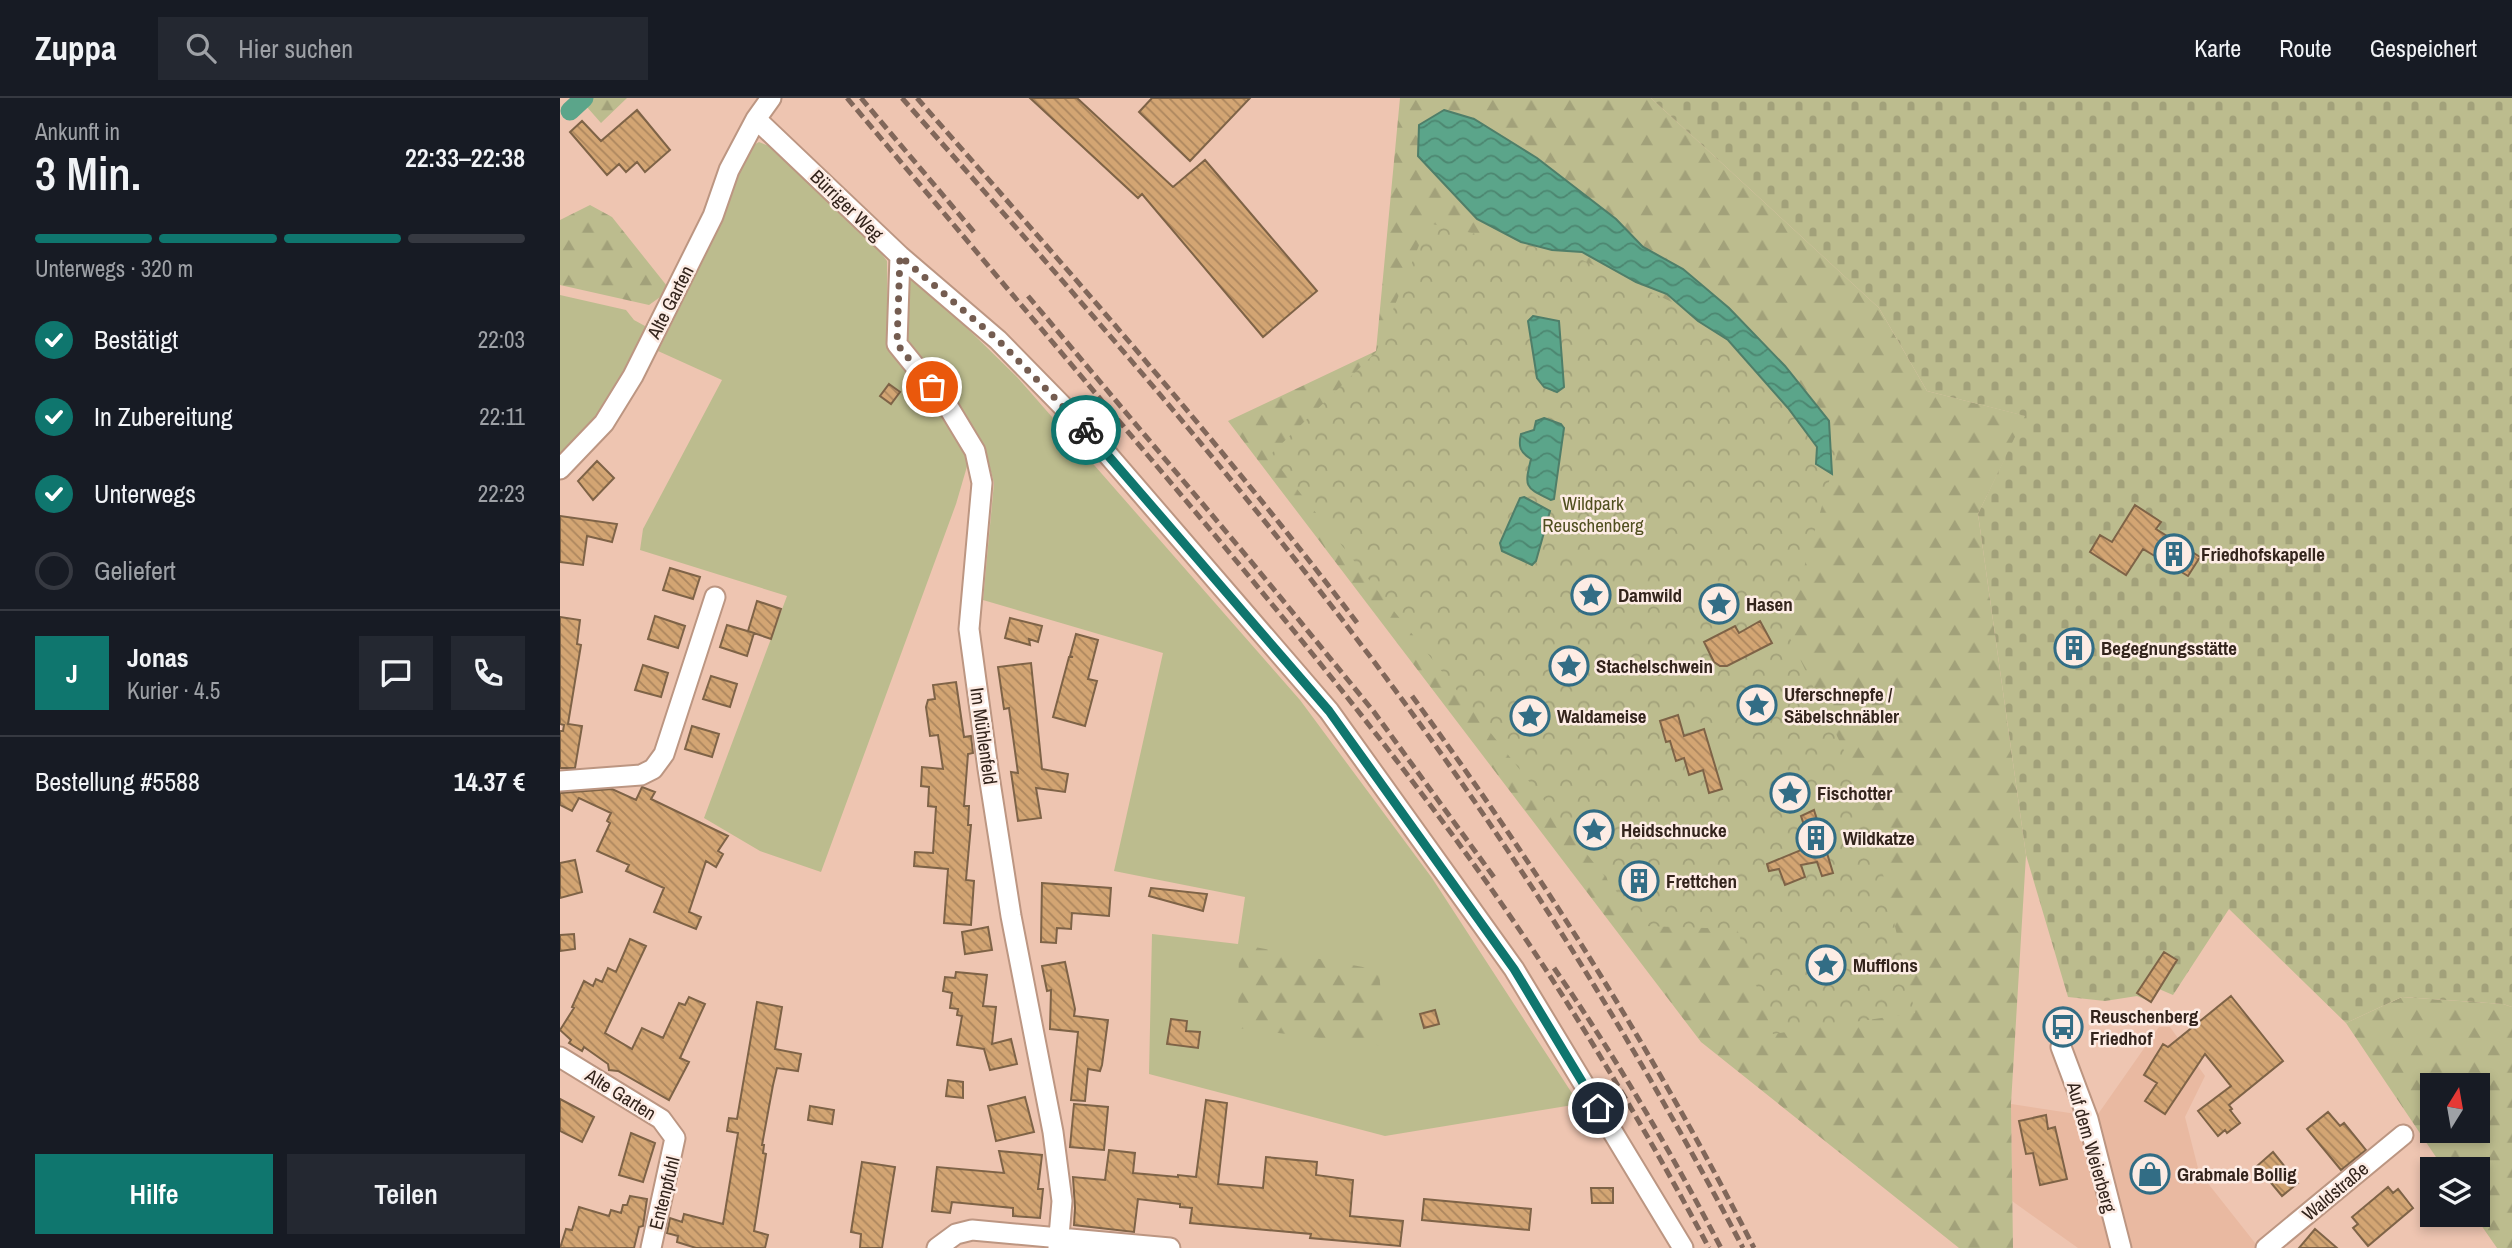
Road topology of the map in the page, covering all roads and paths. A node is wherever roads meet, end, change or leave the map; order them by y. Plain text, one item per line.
1 (771, 98) edge
2 (756, 119) junction
3 (900, 256) junction
4 (560, 469) edge
5 (715, 597) dead end
6 (560, 780) edge
7 (2061, 1047) dead end
8 (560, 1057) edge
9 (2403, 1135) dead end
10 (675, 1138) joint
11 (1059, 1242) edge
12 (1682, 1247) edge
13 (651, 1248) edge
14 (937, 1248) edge
15 (1170, 1248) edge
16 (2121, 1248) edge
17 (2266, 1248) edge

1 - 2 street, Alte Garten
2 - 3 street, Bürriger Weg
2 - 4 street, Alte Garten
3 - 11 street, Im Mühlenfeld
3 - 12 street, Bürriger Weg
5 - 6 street
7 - 16 street, Auf dem Weierberg
8 - 10 street, Alte Garten
9 - 17 street, Waldstraße
10 - 13 street, Entenpfuhl
11 - 14 street
11 - 15 street

